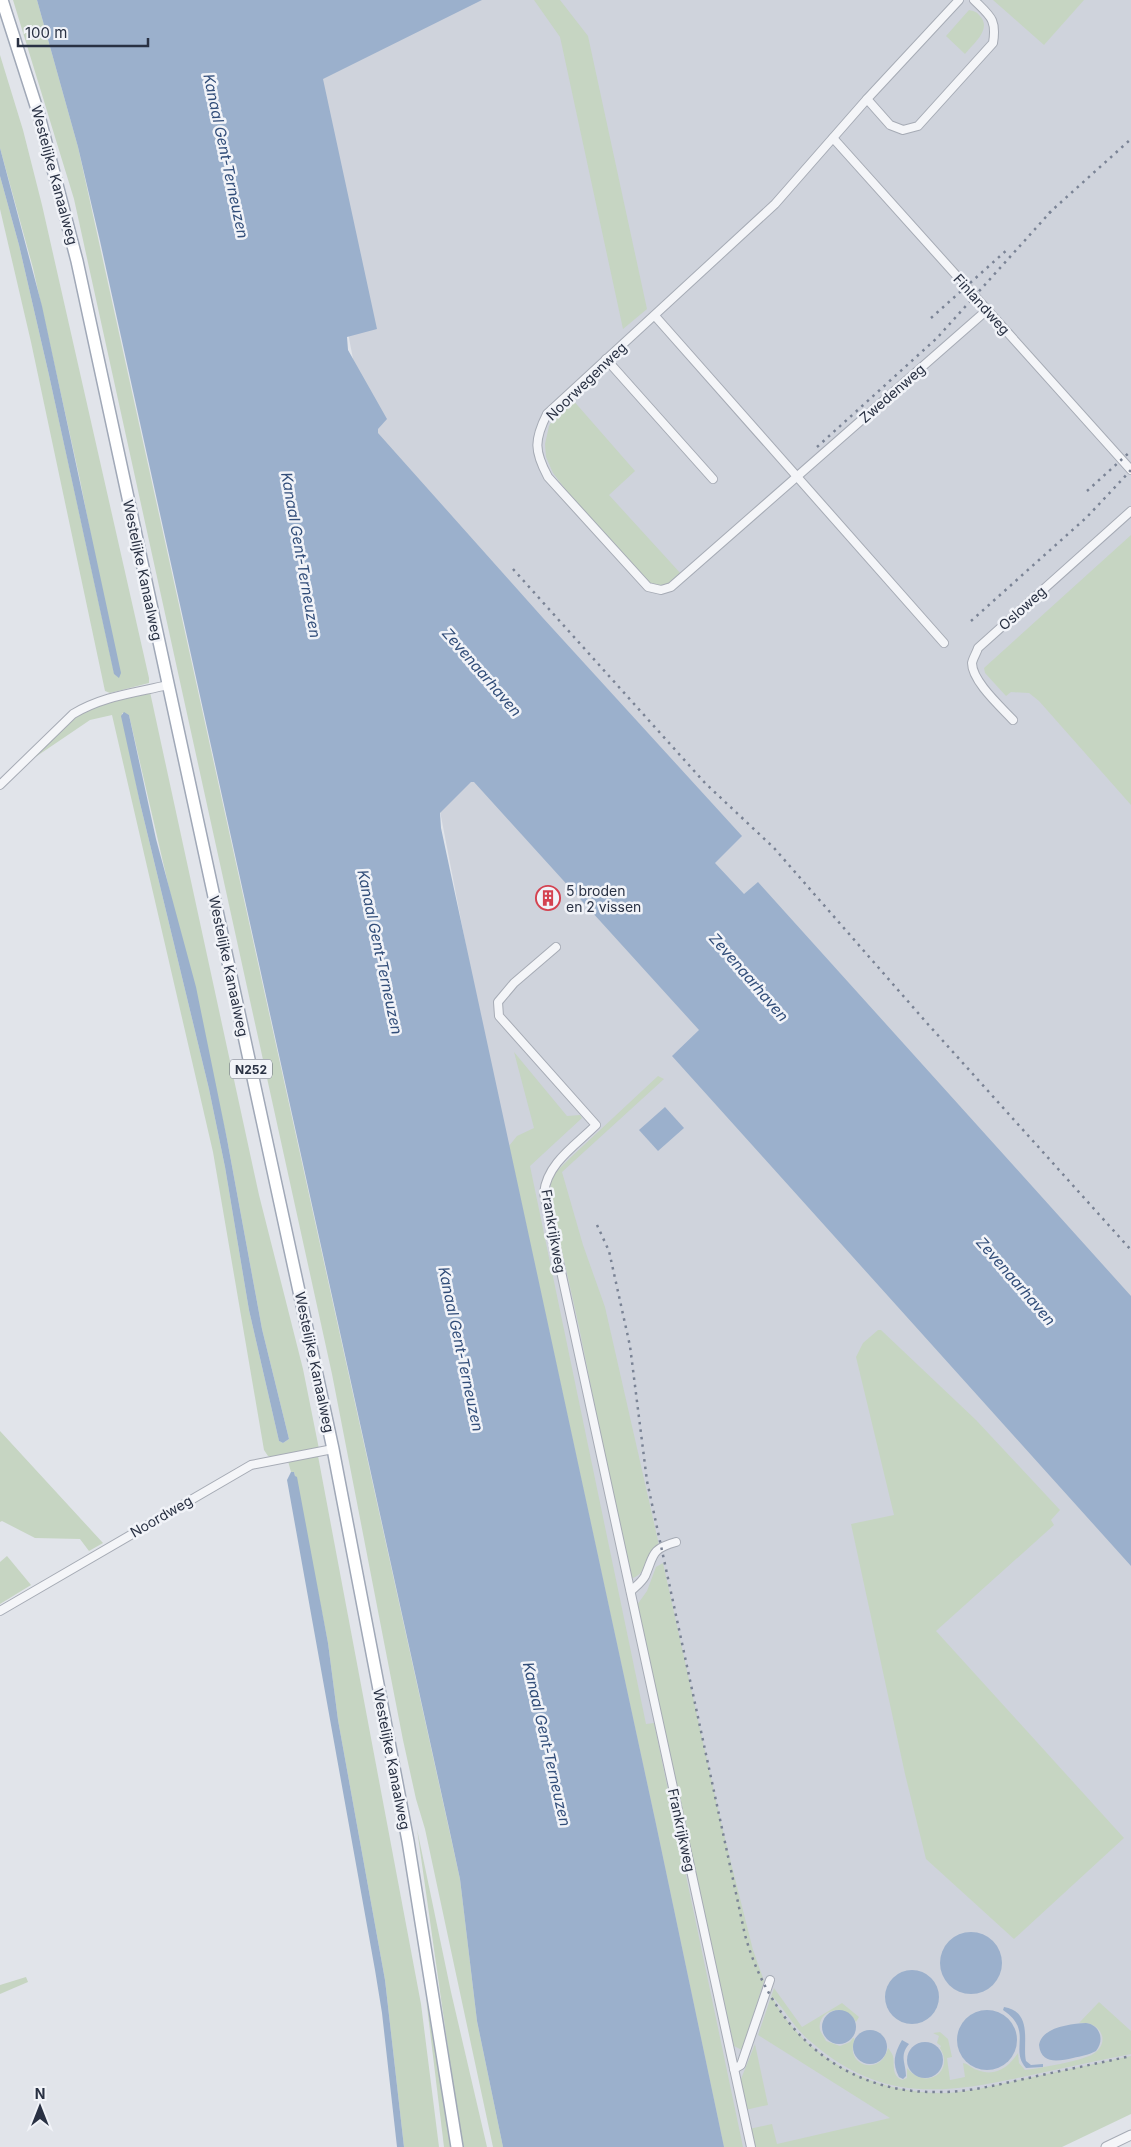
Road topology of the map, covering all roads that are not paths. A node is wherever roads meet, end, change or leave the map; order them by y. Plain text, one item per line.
1 (2, 0) edge
2 (959, 0) edge
3 (974, 0) edge
4 (867, 98) junction
5 (833, 138) junction
6 (987, 310) junction
7 (655, 316) junction
8 (606, 359) junction
9 (1131, 470) edge
10 (797, 476) junction
11 (713, 479) dead end
12 (1131, 511) edge
13 (944, 643) dead end
14 (168, 685) junction
15 (1013, 720) dead end
16 (0, 785) edge
17 (556, 947) dead end
18 (333, 1449) junction
19 (676, 1542) dead end
20 (631, 1592) junction
21 (0, 1611) edge
22 (770, 1980) dead end
23 (734, 2069) junction
24 (1131, 2135) edge
25 (457, 2147) edge
26 (751, 2147) edge
27 (1106, 2147) edge

1 - 14 main road, Westelijke Kanaalweg / N252
2 - 4 street, Noorwegenweg
3 - 4 street
4 - 5 street, Noorwegenweg
5 - 6 street, Finlandweg
5 - 7 street, Noorwegenweg
6 - 9 street, Finlandweg
6 - 10 street, Zwedenweg
7 - 8 street, Noorwegenweg
7 - 10 street
8 - 10 street, Noorwegenweg
8 - 11 street
10 - 13 street
12 - 15 street, Osloweg
14 - 16 street
14 - 18 main road, Westelijke Kanaalweg / N252
17 - 20 street, Frankrijkweg
18 - 21 street, Noordweg
18 - 25 main road, Westelijke Kanaalweg / N252
19 - 20 street
20 - 23 street, Frankrijkweg
22 - 23 street
23 - 26 street, Frankrijkweg
24 - 27 street

